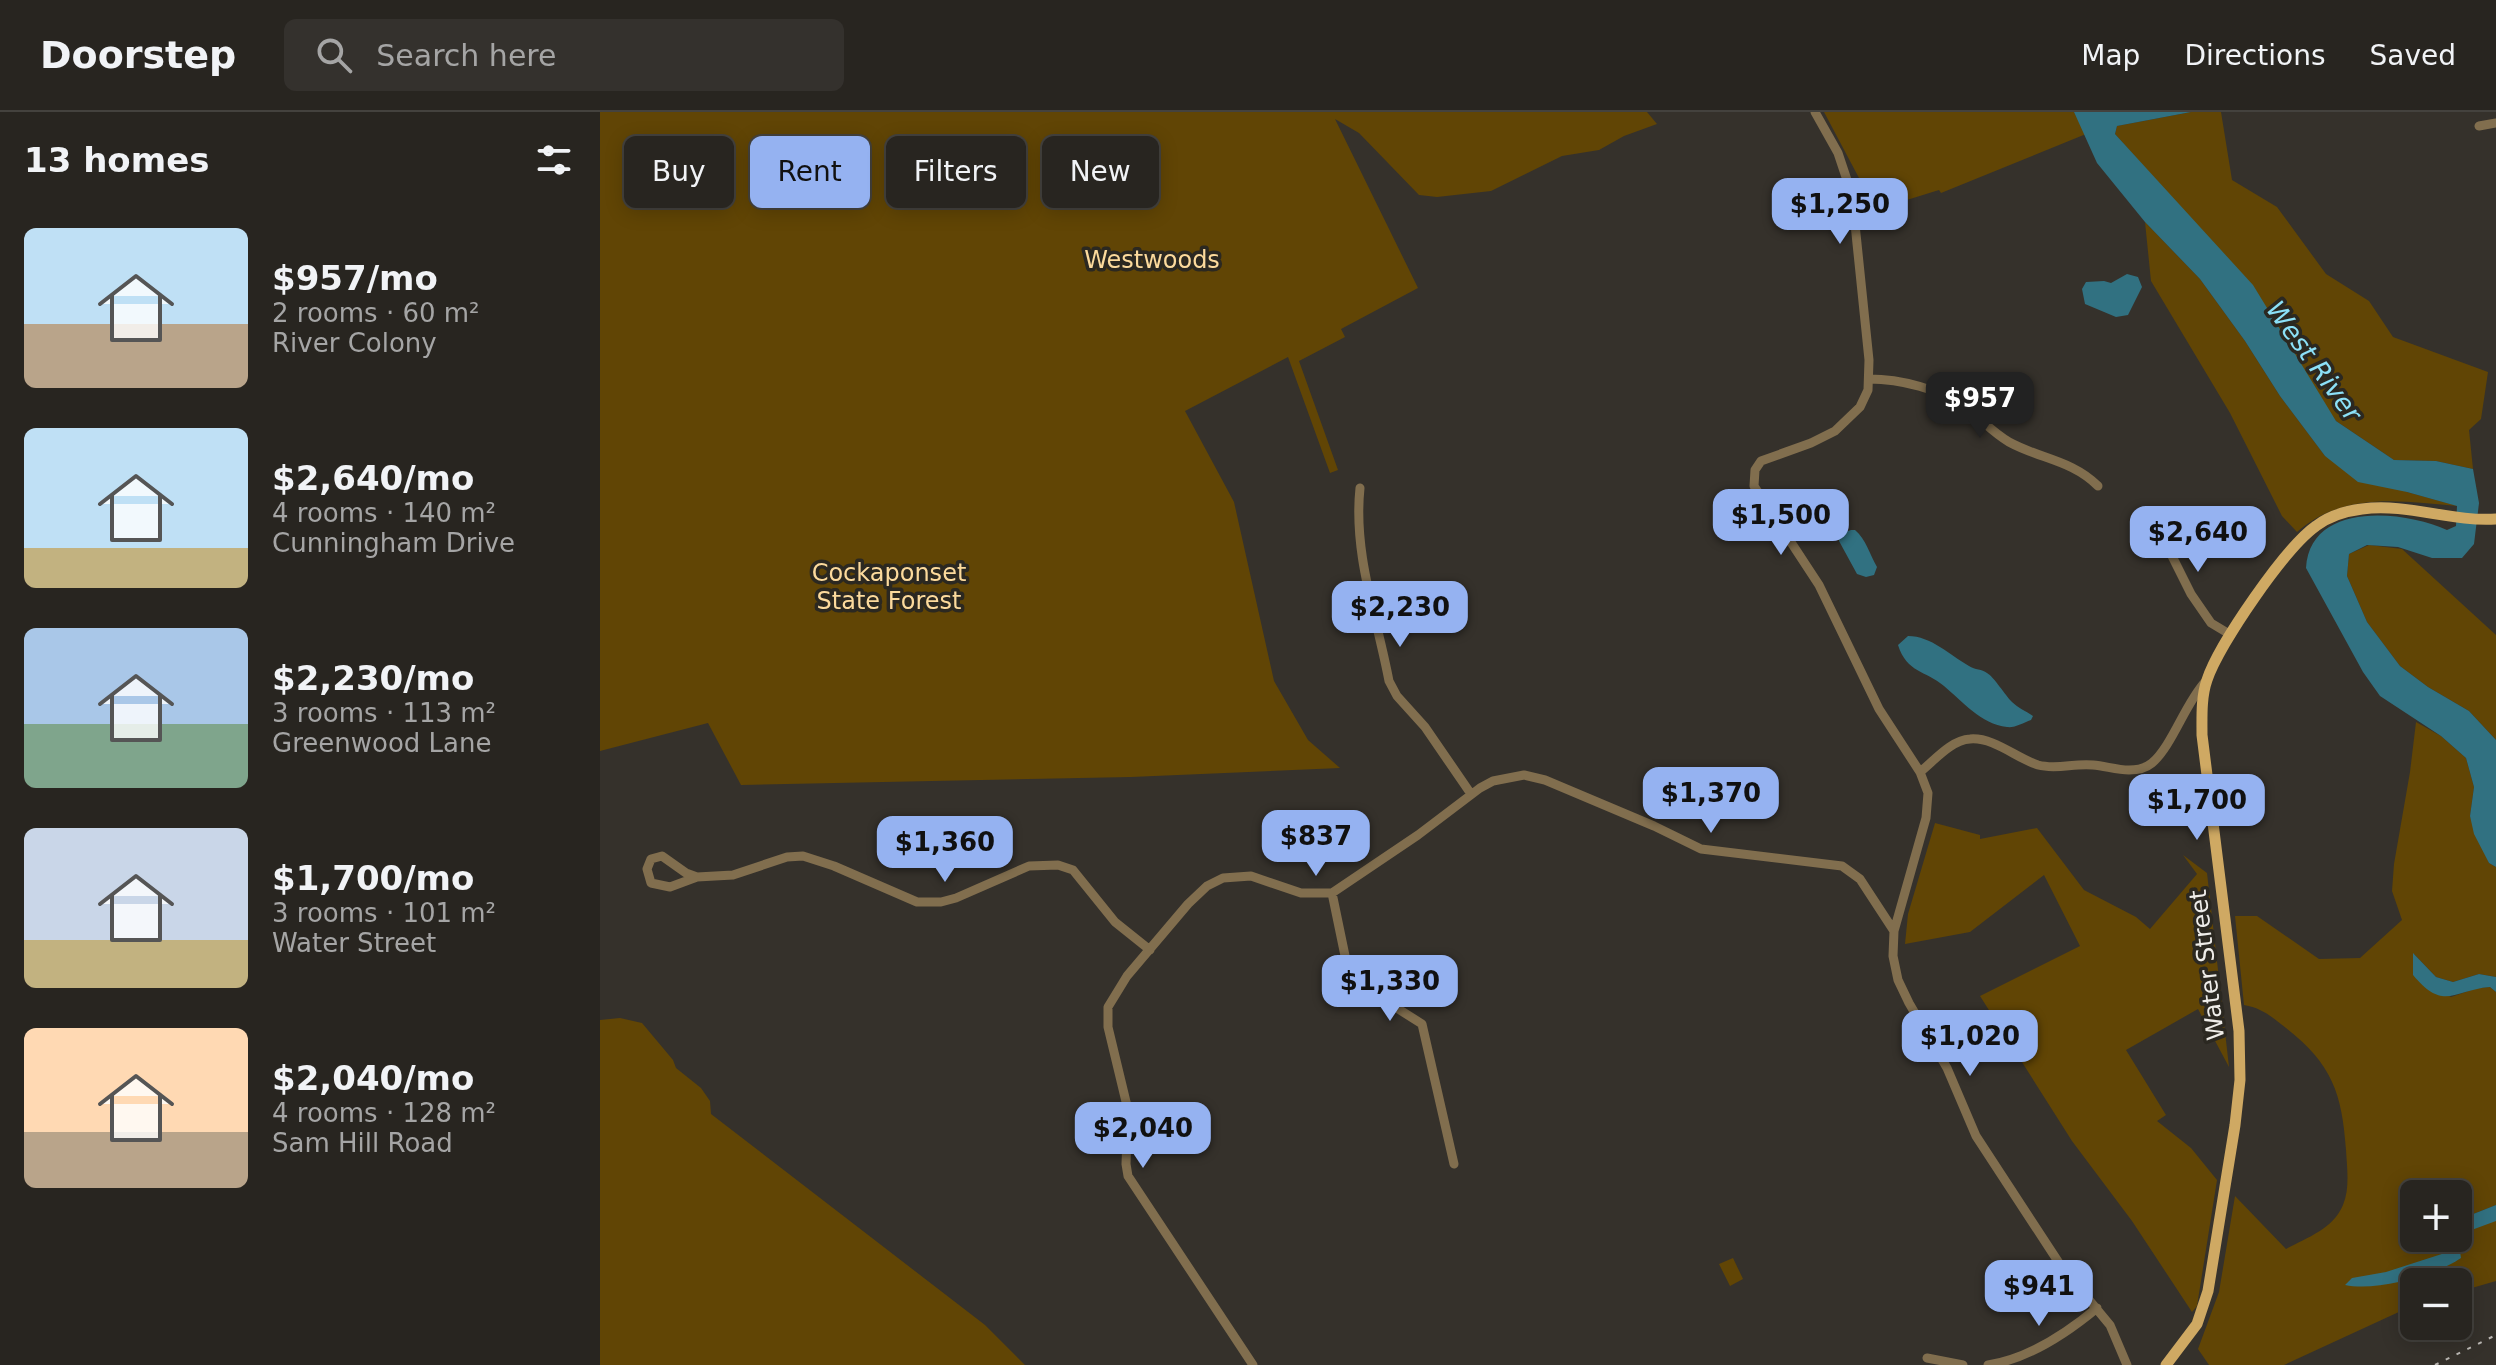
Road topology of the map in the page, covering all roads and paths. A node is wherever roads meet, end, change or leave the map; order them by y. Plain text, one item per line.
1 (1815, 112) edge
2 (2496, 123) edge
3 (2479, 126) dead end
4 (1869, 379) junction
5 (2098, 486) dead end
6 (1360, 488) dead end
7 (2496, 519) edge
8 (2160, 520) dead end
9 (2231, 635) junction
10 (2207, 679) junction
11 (1920, 772) junction
12 (1471, 794) junction
13 (697, 877) junction
14 (1332, 893) junction
15 (1894, 931) junction
16 (1150, 950) junction
17 (1454, 1164) dead end
18 (2097, 1308) junction
19 (1927, 1358) dead end
20 (1253, 1365) edge
21 (1963, 1365) edge
22 (1988, 1365) edge
23 (2127, 1365) edge
24 (2166, 1365) edge

1 - 4 street
2 - 3 street
4 - 5 street
4 - 11 street
6 - 12 street
7 - 9 main road, Water Street
8 - 9 street
9 - 10 main road, Water Street
10 - 11 street
10 - 24 main road, Water Street
11 - 15 street
12 - 14 street
12 - 15 street
13 - 13 street
13 - 16 street
14 - 16 street
14 - 17 street
15 - 18 street
16 - 20 street
18 - 22 street
18 - 23 street
19 - 21 street

